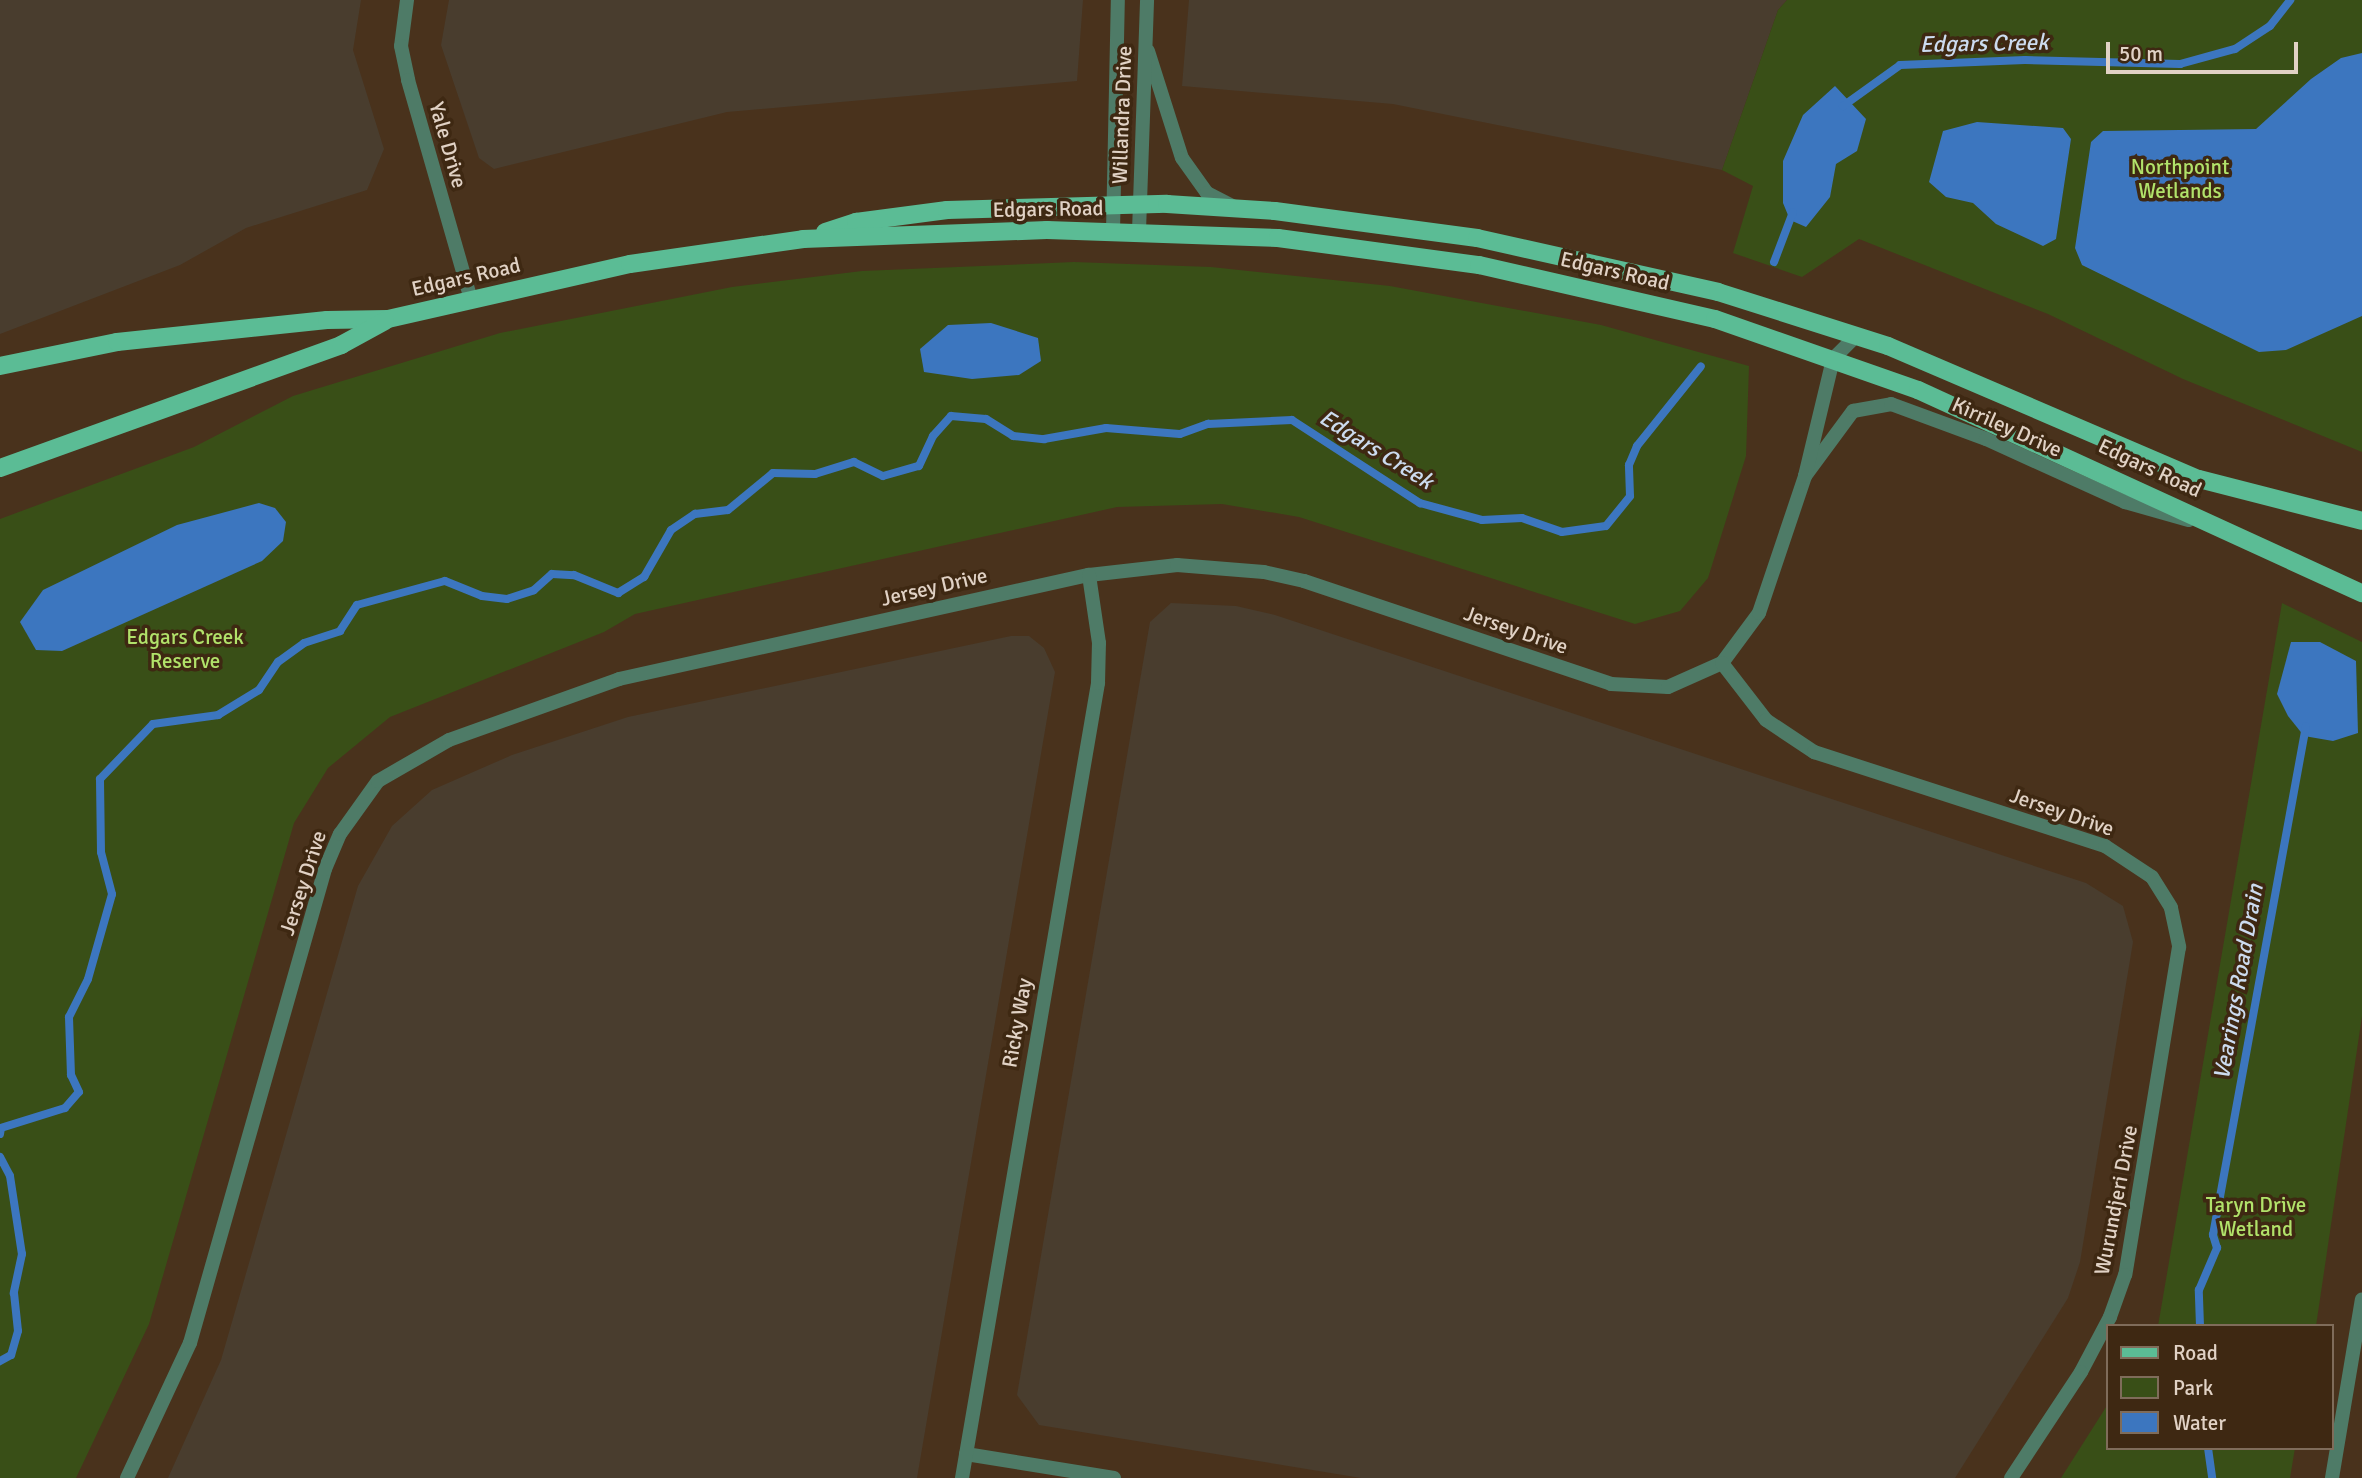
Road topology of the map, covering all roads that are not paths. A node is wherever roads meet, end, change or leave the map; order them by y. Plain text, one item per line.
1 (407, 0) edge
2 (1118, 0) edge
3 (1147, 0) edge
4 (1145, 40) junction
5 (1114, 203) junction
6 (1140, 204) junction
7 (1237, 209) junction
8 (1113, 231) junction
9 (1139, 231) junction
10 (803, 239) junction
11 (471, 299) junction
12 (388, 319) junction
13 (1856, 336) junction
14 (1833, 359) junction
15 (0, 366) edge
16 (0, 468) edge
17 (1805, 476) junction
18 (2362, 521) edge
19 (2219, 526) junction
20 (1089, 575) junction
21 (2362, 593) edge
22 (1722, 663) junction
23 (2169, 902) joint
24 (2362, 1299) edge
25 (2106, 1324) edge
26 (2106, 1325) edge
27 (966, 1454) junction
28 (127, 1478) edge
29 (962, 1478) edge
30 (1114, 1478) edge
31 (2011, 1478) edge
32 (2332, 1478) edge

1 - 11 street, Yale Drive
2 - 5 street, Willandra Drive
3 - 4 street, Willandra Drive
4 - 6 street, Willandra Drive
4 - 7 street
5 - 6 main road, Edgars Road
5 - 8 street, Willandra Drive
5 - 10 main road, Edgars Road
6 - 7 main road, Edgars Road
6 - 9 street, Willandra Drive
7 - 13 main road, Edgars Road
8 - 9 main road, Edgars Road
8 - 10 main road, Edgars Road
9 - 14 main road, Edgars Road
10 - 11 main road, Edgars Road
11 - 12 main road, Edgars Road
12 - 15 main road, Edgars Road
12 - 16 main road, Edgars Road
13 - 14 street
13 - 18 main road, Edgars Road
14 - 17 street, Kirriley Drive
14 - 19 main road, Edgars Road
17 - 19 street, Kirriley Drive
17 - 22 street, Kirriley Drive
19 - 21 main road, Edgars Road
20 - 22 street, Jersey Drive
20 - 27 street, Ricky Way
20 - 28 street, Jersey Drive
22 - 23 street, Jersey Drive
23 - 25 street, Wurundjeri Drive
24 - 32 street
26 - 31 street, Wurundjeri Drive
27 - 29 street, Ricky Way
27 - 30 street

